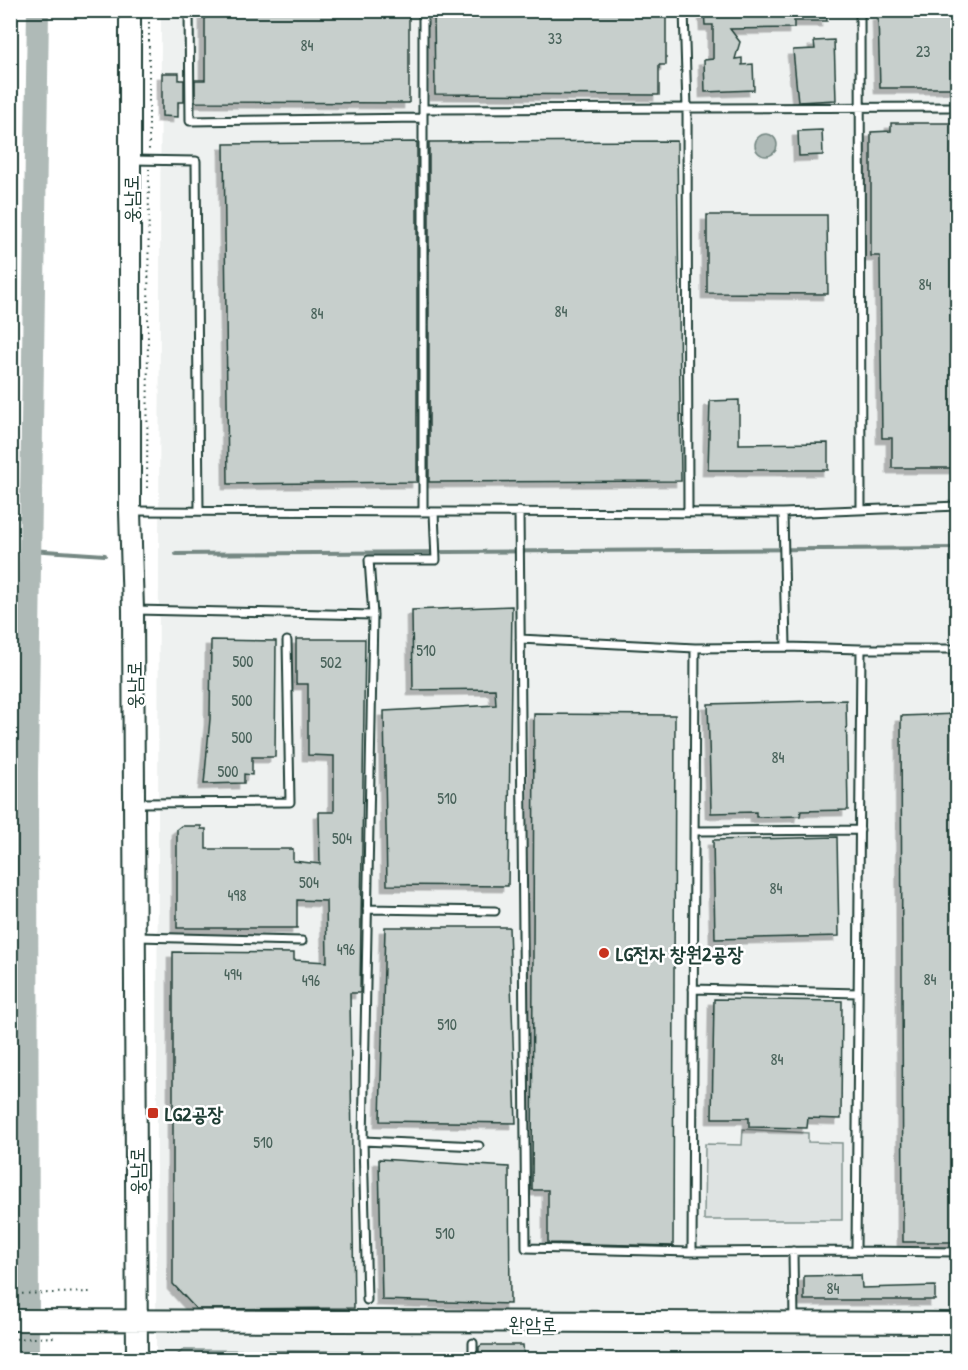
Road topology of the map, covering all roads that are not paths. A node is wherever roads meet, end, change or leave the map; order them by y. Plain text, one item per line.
1 (130, 10) edge
2 (189, 10) edge
3 (423, 10) edge
4 (684, 10) edge
5 (860, 10) edge
6 (860, 107) junction
7 (957, 107) edge
8 (687, 108) junction
9 (424, 109) junction
10 (422, 118) junction
11 (130, 160) junction
12 (957, 506) edge
13 (861, 510) junction
14 (130, 511) junction
15 (199, 511) junction
16 (519, 511) junction
17 (423, 512) junction
18 (434, 512) junction
19 (688, 513) junction
20 (783, 513) junction
21 (133, 610) junction
22 (373, 615) junction
23 (520, 639) junction
24 (287, 641) dead end
25 (786, 647) junction
26 (695, 648) junction
27 (861, 649) junction
28 (957, 649) edge
29 (134, 803) junction
30 (860, 830) junction
31 (695, 831) junction
32 (367, 909) junction
33 (495, 911) dead end
34 (135, 937) junction
35 (302, 941) dead end
36 (693, 989) junction
37 (858, 993) junction
38 (363, 1141) junction
39 (478, 1146) dead end
40 (793, 1251) junction
41 (856, 1251) junction
42 (692, 1252) junction
43 (957, 1252) edge
44 (367, 1300) dead end
45 (10, 1320) edge
46 (137, 1320) junction
47 (794, 1323) junction
48 (957, 1323) edge
49 (473, 1342) dead end
50 (137, 1359) edge
51 (473, 1359) edge

1 - 11 street, 웅남로
2 - 10 lane
3 - 9 lane
4 - 8 lane
5 - 6 lane
6 - 7 lane
6 - 8 lane
6 - 13 lane
8 - 9 lane
8 - 19 lane
9 - 10 lane
10 - 17 lane
11 - 14 street, 웅남로
11 - 15 lane
12 - 13 lane
13 - 20 lane
14 - 15 lane
14 - 21 street, 웅남로
15 - 17 lane
16 - 18 lane
16 - 19 lane
16 - 23 lane
17 - 18 lane
18 - 22 lane
19 - 20 lane
20 - 25 lane
21 - 22 lane
21 - 29 street, 웅남로
22 - 32 lane
23 - 26 lane
23 - 42 lane
24 - 29 lane
25 - 26 lane
25 - 27 lane
26 - 31 lane
27 - 28 lane
27 - 30 lane
29 - 34 street, 웅남로
30 - 31 lane
30 - 37 lane
31 - 36 lane
32 - 33 lane
32 - 38 lane
34 - 35 lane
34 - 46 street, 웅남로
36 - 37 lane
36 - 42 lane
37 - 41 lane
38 - 39 lane
38 - 44 lane
40 - 41 lane
40 - 42 lane
40 - 47 lane
41 - 43 lane
45 - 46 street, 완암로
46 - 47 street, 완암로
46 - 50 street, 웅남로
47 - 48 street, 완암로
49 - 51 lane

